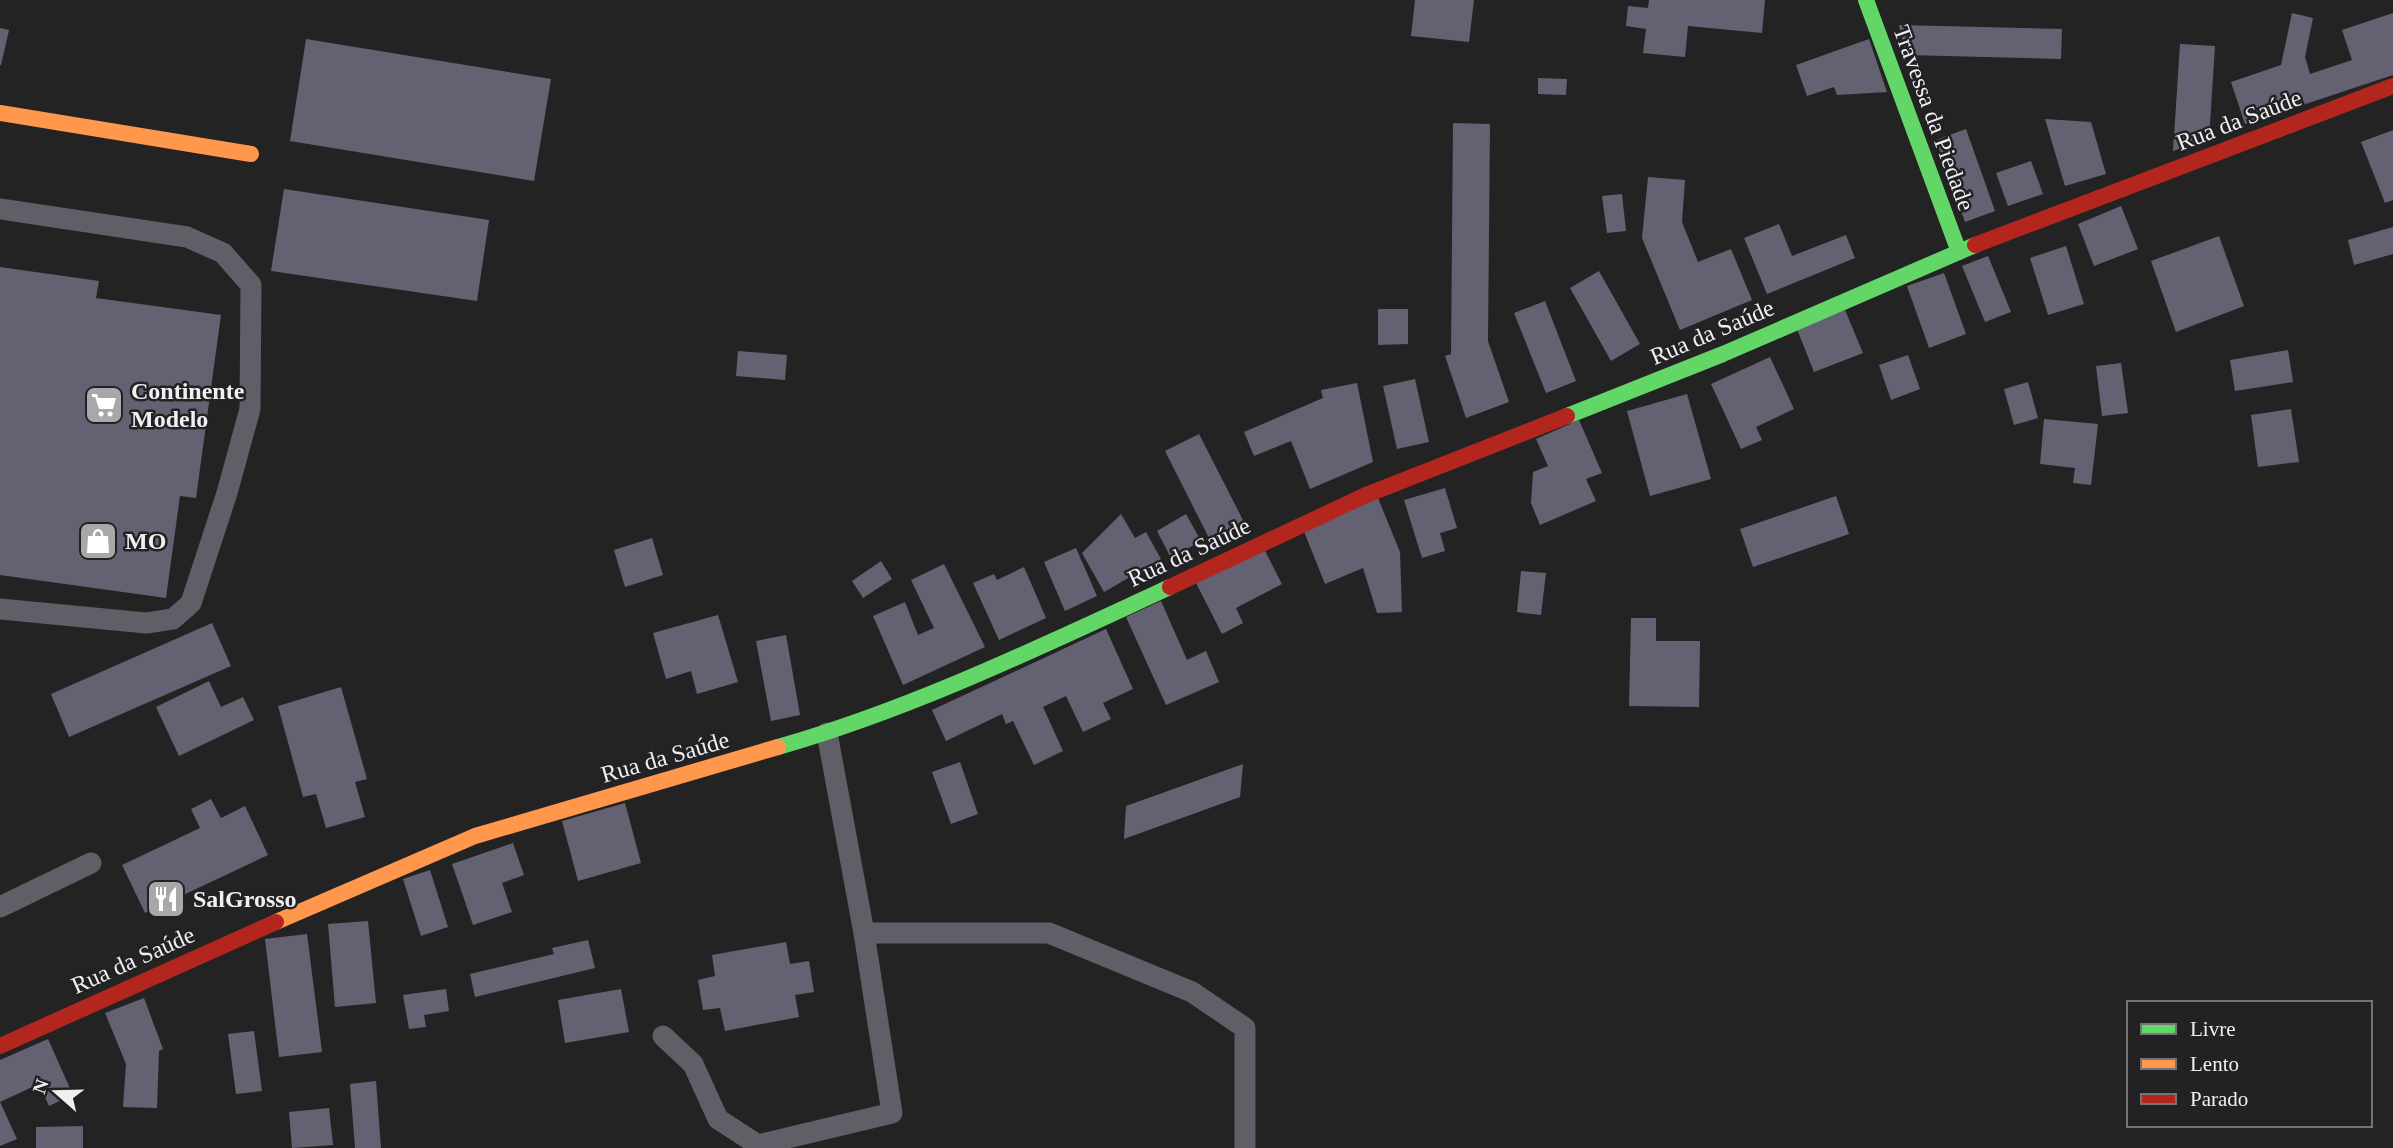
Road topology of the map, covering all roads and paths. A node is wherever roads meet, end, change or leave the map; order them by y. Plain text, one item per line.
1 (1866, 0) edge
2 (2393, 86) edge
3 (0, 113) edge
4 (251, 154) dead end
5 (0, 209) edge
6 (1959, 252) junction
7 (0, 609) edge
8 (827, 733) junction
9 (91, 863) dead end
10 (0, 907) edge
11 (864, 933) junction
12 (663, 1036) dead end
13 (0, 1046) edge
14 (1245, 1148) edge

1 - 6 street, Travessa da Piedade
2 - 6 street, Rua da Saúde
3 - 4 street
5 - 7 lane
6 - 8 street, Rua da Saúde
8 - 11 lane
8 - 13 street, Rua da Saúde
9 - 10 lane
11 - 12 lane
11 - 14 lane

